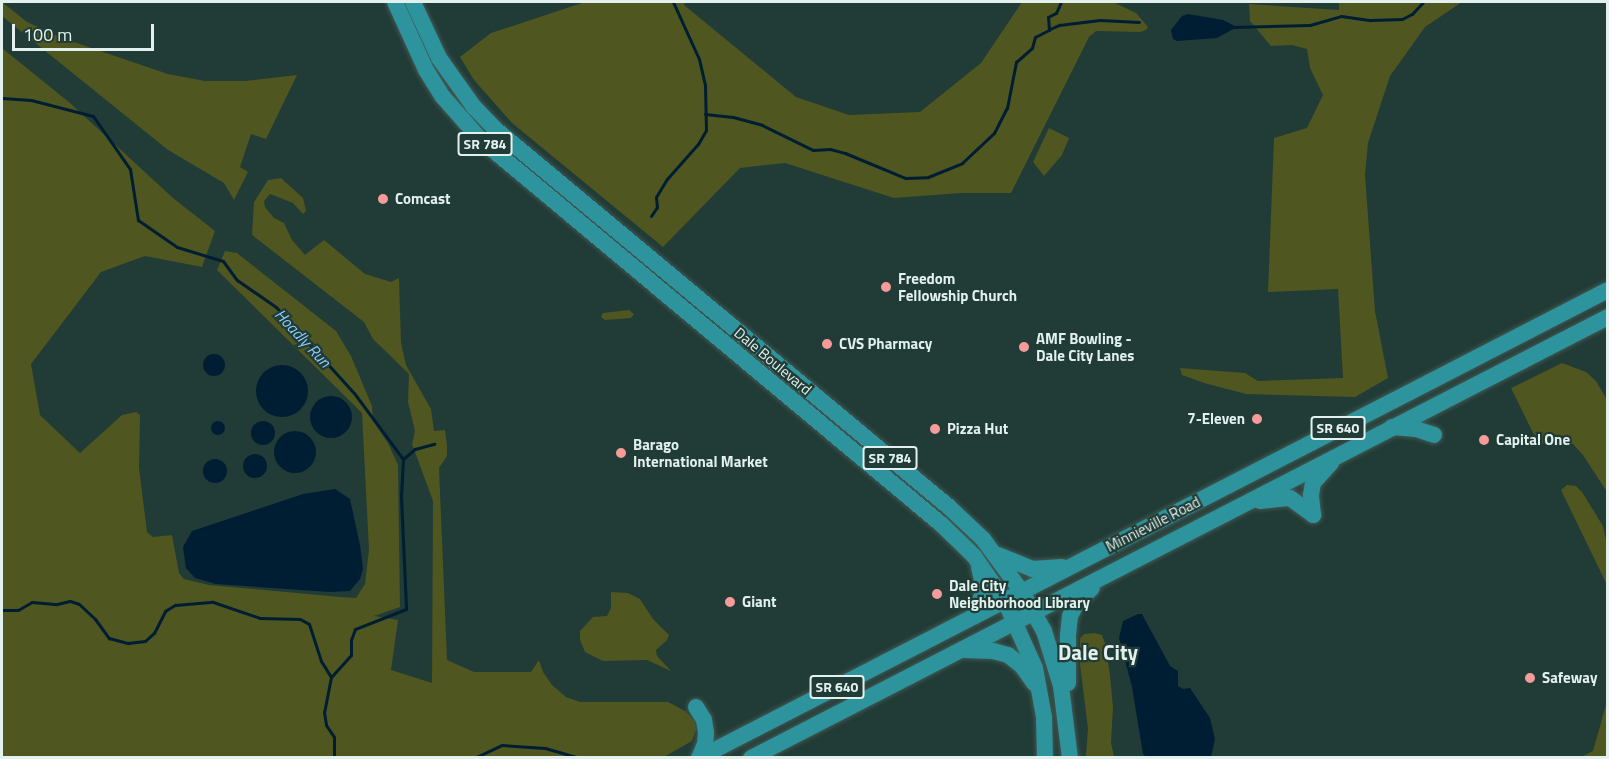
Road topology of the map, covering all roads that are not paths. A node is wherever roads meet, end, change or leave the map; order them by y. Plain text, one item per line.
1 (395, 2) edge
2 (413, 2) edge
3 (1608, 290) edge
4 (1608, 317) edge
5 (1391, 427) junction
6 (1434, 435) dead end
7 (1342, 453) junction
8 (1242, 505) junction
9 (993, 552) junction
10 (974, 556) junction
11 (1069, 567) junction
12 (1105, 575) junction
13 (1022, 592) junction
14 (1005, 601) junction
15 (1034, 612) junction
16 (975, 616) junction
17 (1016, 621) junction
18 (961, 650) junction
19 (1041, 693) junction
20 (696, 707) dead end
21 (1066, 707) junction
22 (699, 758) edge
23 (751, 758) edge
24 (1045, 758) edge
25 (1070, 758) edge

1 - 10 main road, Dale Boulevard / SR 784
2 - 9 main road, Dale Boulevard / SR 784
3 - 11 main road, Minnieville Road / SR 640
4 - 5 main road, Minnieville Road / SR 640
5 - 6 main road
5 - 7 main road, Minnieville Road / SR 640
7 - 8 main road, Minnieville Road / SR 640
7 - 8 main road
8 - 12 main road, Minnieville Road / SR 640
9 - 11 main road
9 - 13 main road, Dale Boulevard / SR 784
10 - 14 main road, Dale Boulevard / SR 784
10 - 16 main road
11 - 13 main road, Minnieville Road / SR 640
12 - 15 main road, Minnieville Road / SR 640
12 - 21 main road
13 - 14 main road, Minnieville Road / SR 640
13 - 15 main road, Dale Boulevard / SR 784
14 - 16 main road, Minnieville Road / SR 640
14 - 17 main road, Dale Boulevard / SR 784
15 - 17 main road, Minnieville Road / SR 640
15 - 21 main road, Dale Boulevard / SR 784
16 - 22 main road, Minnieville Road / SR 640
17 - 18 main road, Minnieville Road / SR 640
17 - 19 main road, Dale Boulevard / SR 784
18 - 19 main road
18 - 23 main road, Minnieville Road / SR 640
19 - 24 main road, Dale Boulevard / SR 784
20 - 22 main road
21 - 25 main road, Dale Boulevard / SR 784

